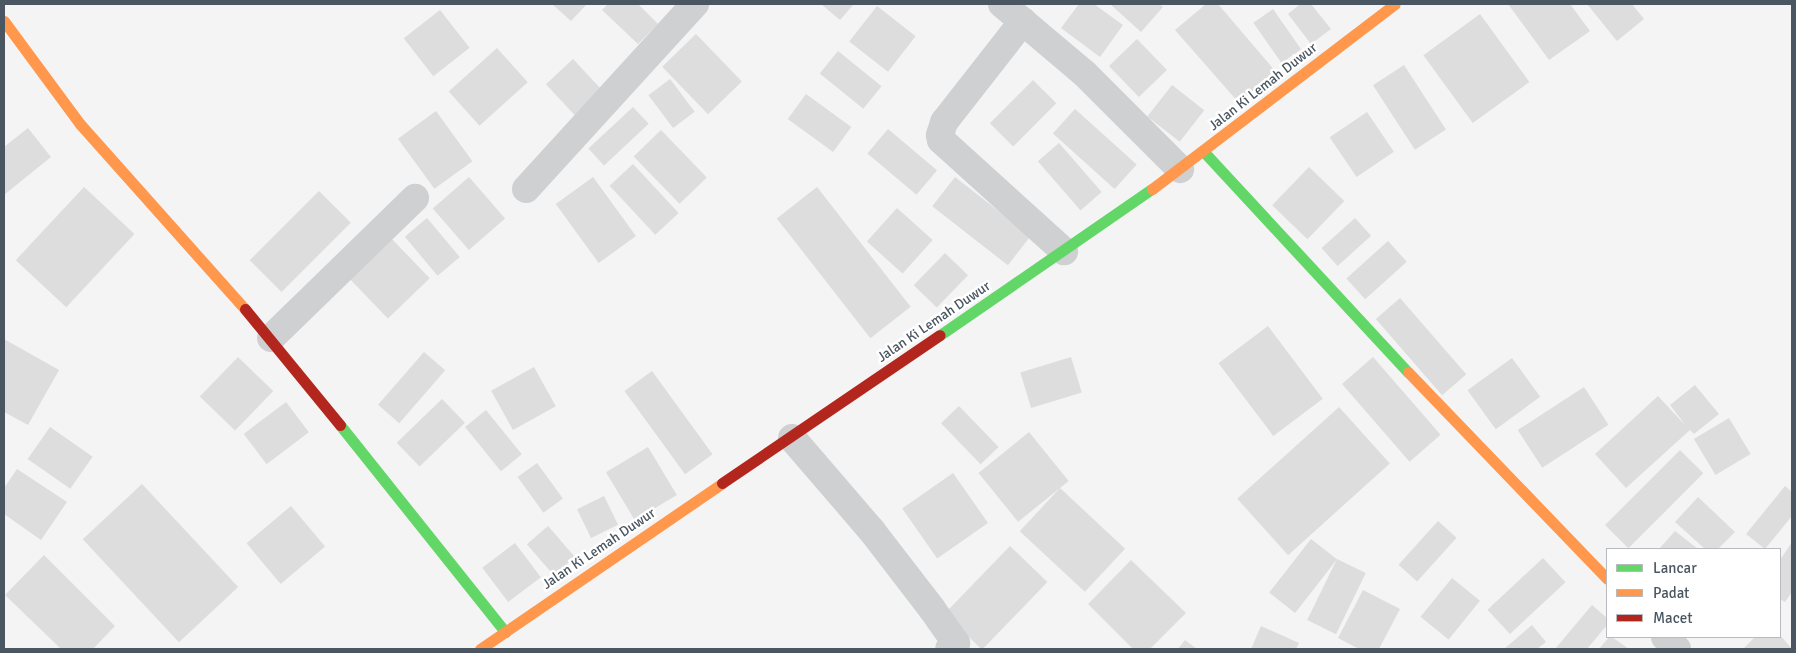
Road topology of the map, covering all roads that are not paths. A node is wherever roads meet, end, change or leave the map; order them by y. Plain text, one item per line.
1 (695, 4) edge
2 (1002, 4) edge
3 (1395, 4) edge
4 (4, 21) edge
5 (1023, 21) junction
6 (1204, 152) junction
7 (1180, 169) junction
8 (526, 190) dead end
9 (415, 198) dead end
10 (1064, 251) junction
11 (271, 338) junction
12 (792, 438) junction
13 (1606, 578) edge
14 (505, 632) junction
15 (1665, 638) edge
16 (956, 647) edge
17 (480, 649) edge
18 (1677, 649) edge

1 - 8 street
2 - 5 street
3 - 6 street, Jalan Ki Lemah Duwur
4 - 11 street
5 - 7 street
5 - 10 street
6 - 7 street, Jalan Ki Lemah Duwur
6 - 13 street
7 - 10 street, Jalan Ki Lemah Duwur
9 - 11 street
10 - 12 street, Jalan Ki Lemah Duwur
11 - 14 street
12 - 14 street, Jalan Ki Lemah Duwur
12 - 16 street
14 - 17 street, Jalan Ki Lemah Duwur
15 - 18 street

